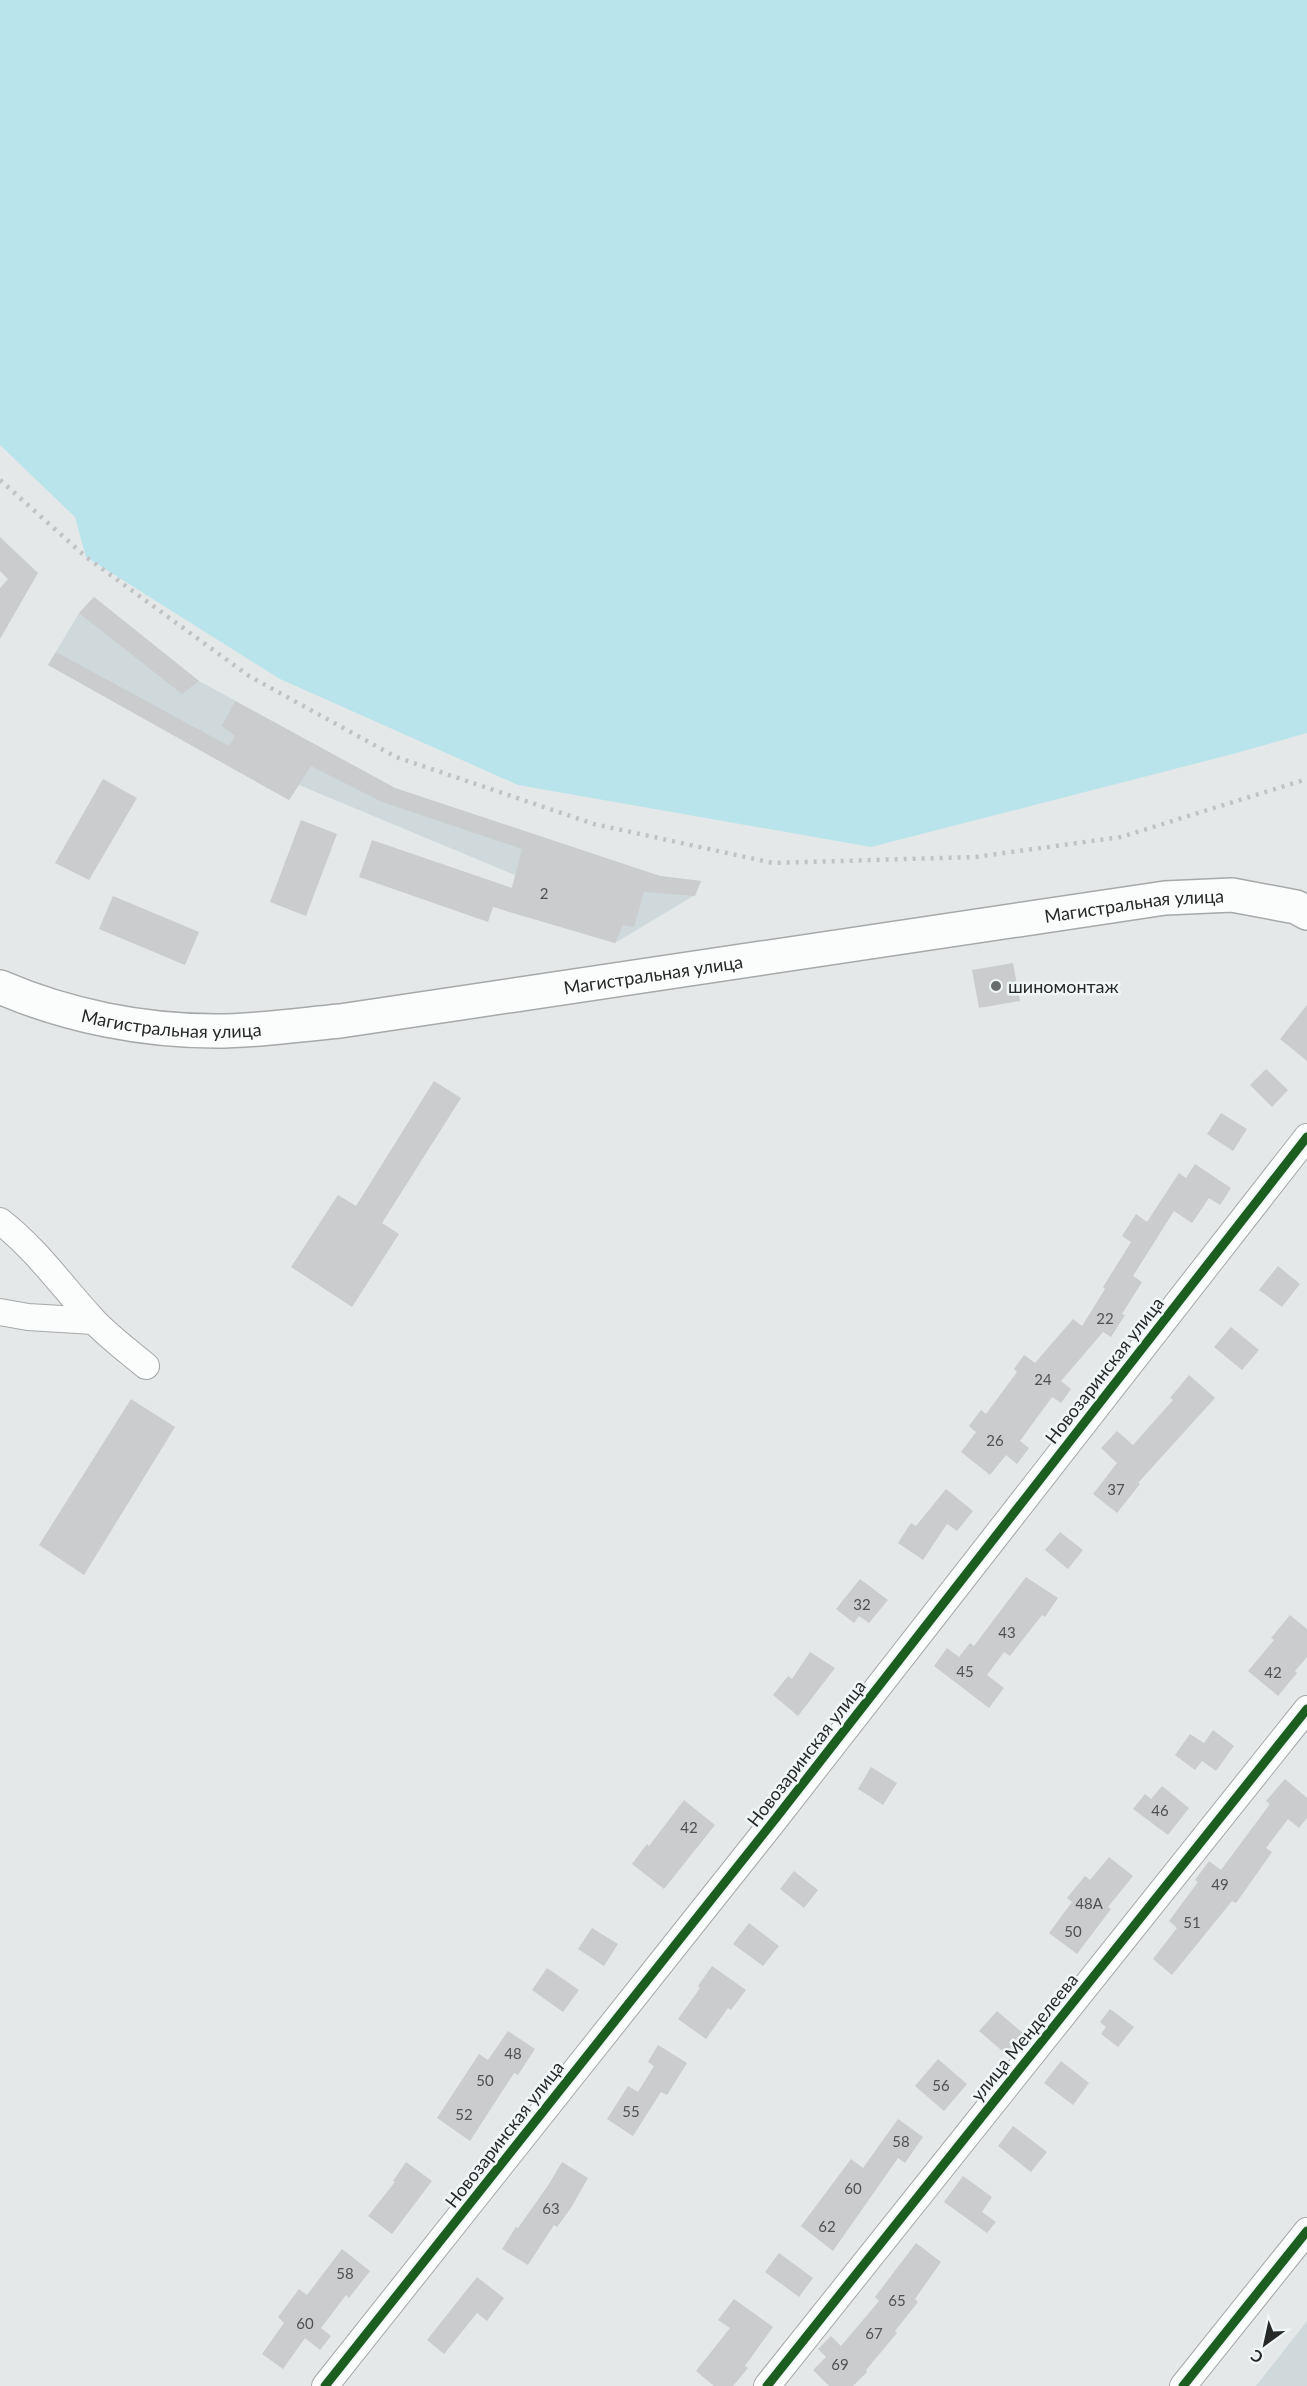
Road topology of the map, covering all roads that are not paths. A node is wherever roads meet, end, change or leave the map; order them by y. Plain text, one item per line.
1 (1307, 913) edge
2 (0, 987) edge
3 (1307, 1137) edge
4 (0, 1221) edge
5 (0, 1312) edge
6 (94, 1321) junction
7 (146, 1366) dead end
8 (1307, 1709) edge
9 (1307, 2231) edge
10 (325, 2386) edge
11 (767, 2386) edge
12 (1183, 2386) edge

1 - 2 main road, Магистральная улица
3 - 10 street, Новозаринская улица
4 - 6 street
5 - 6 street
6 - 7 street
8 - 11 street, улица Менделеева
9 - 12 street

